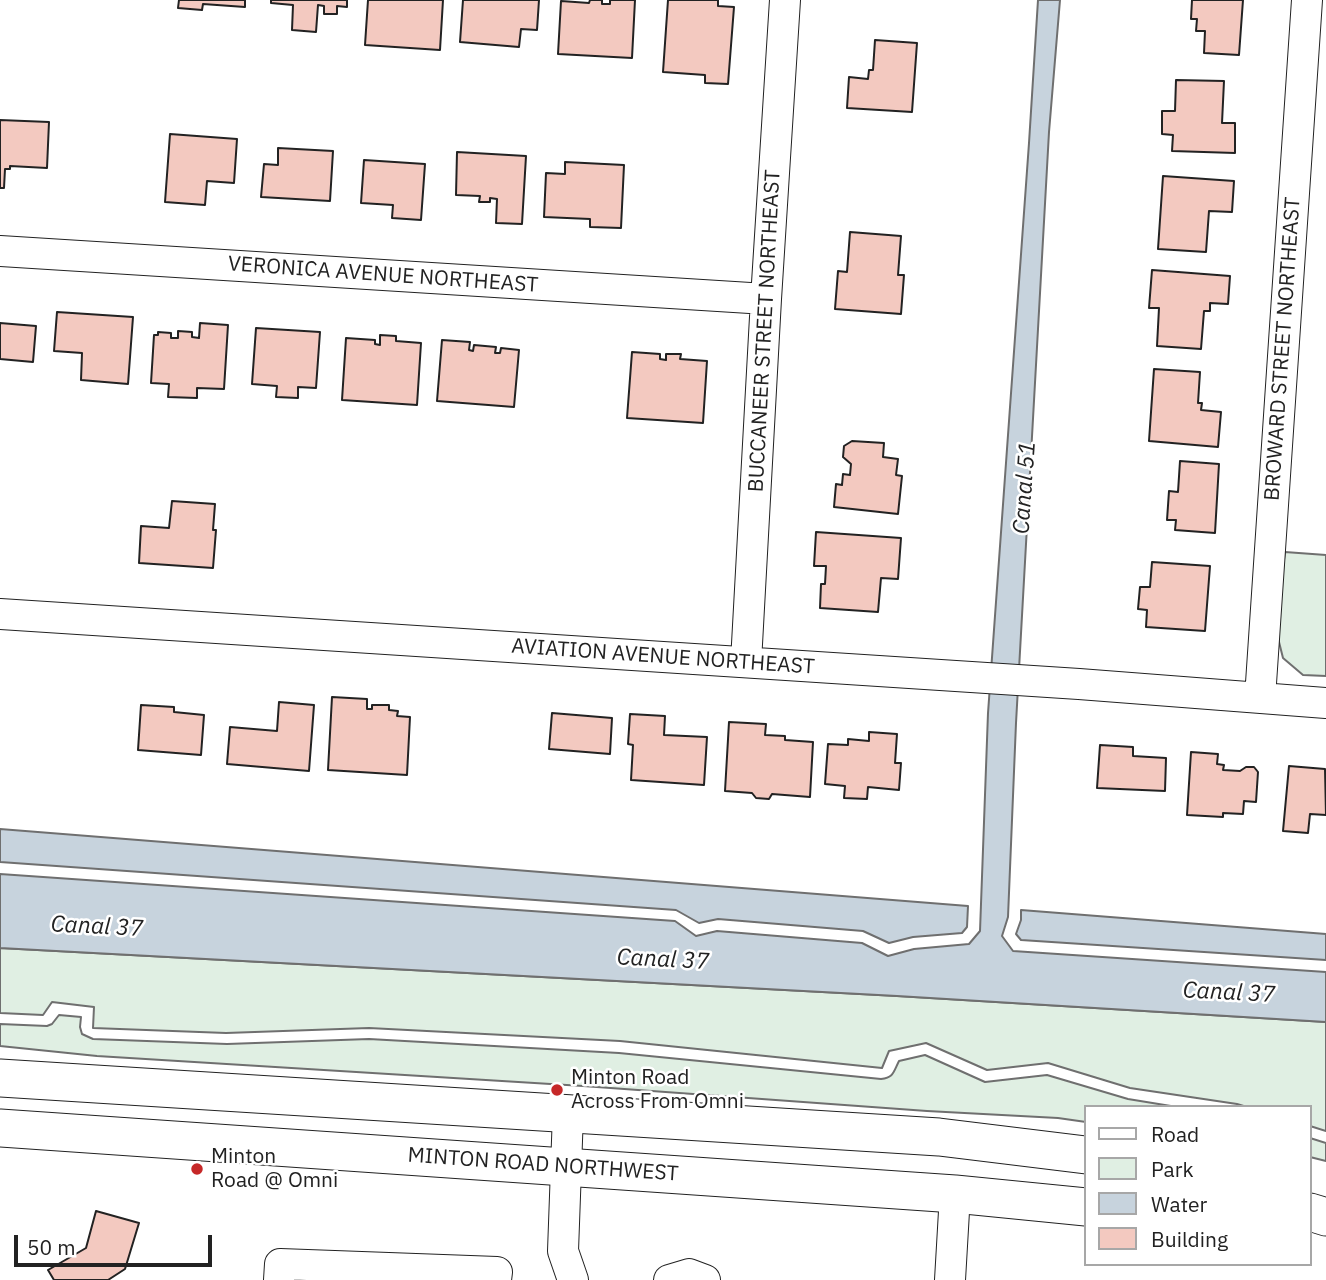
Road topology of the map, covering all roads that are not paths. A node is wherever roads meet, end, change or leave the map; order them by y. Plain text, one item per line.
1 (785, 0) edge
2 (1307, 0) edge
3 (0, 251) edge
4 (766, 299) junction
5 (0, 614) edge
6 (746, 662) junction
7 (1260, 698) junction
8 (1326, 703) edge
9 (0, 1078) edge
10 (568, 1113) junction
11 (0, 1128) edge
12 (1084, 1155) edge
13 (565, 1167) junction
14 (955, 1194) junction
15 (1084, 1207) edge
16 (279, 1280) edge
17 (496, 1280) edge
18 (573, 1280) edge
19 (669, 1280) edge
20 (705, 1280) edge
21 (950, 1280) edge

1 - 4 street, BUCCANEER STREET NORTHEAST
2 - 7 street, BROWARD STREET NORTHEAST
3 - 4 street, VERONICA AVENUE NORTHEAST
4 - 6 street, BUCCANEER STREET NORTHEAST
5 - 6 street, AVIATION AVENUE NORTHEAST
6 - 7 street, AVIATION AVENUE NORTHEAST
7 - 8 street, AVIATION AVENUE NORTHEAST
9 - 10 main road
10 - 12 main road
10 - 13 street
11 - 13 main road, MINTON ROAD NORTHWEST
13 - 14 main road, MINTON ROAD NORTHWEST
13 - 18 street
14 - 15 main road, MINTON ROAD NORTHWEST
14 - 21 street
16 - 17 street
19 - 20 street

